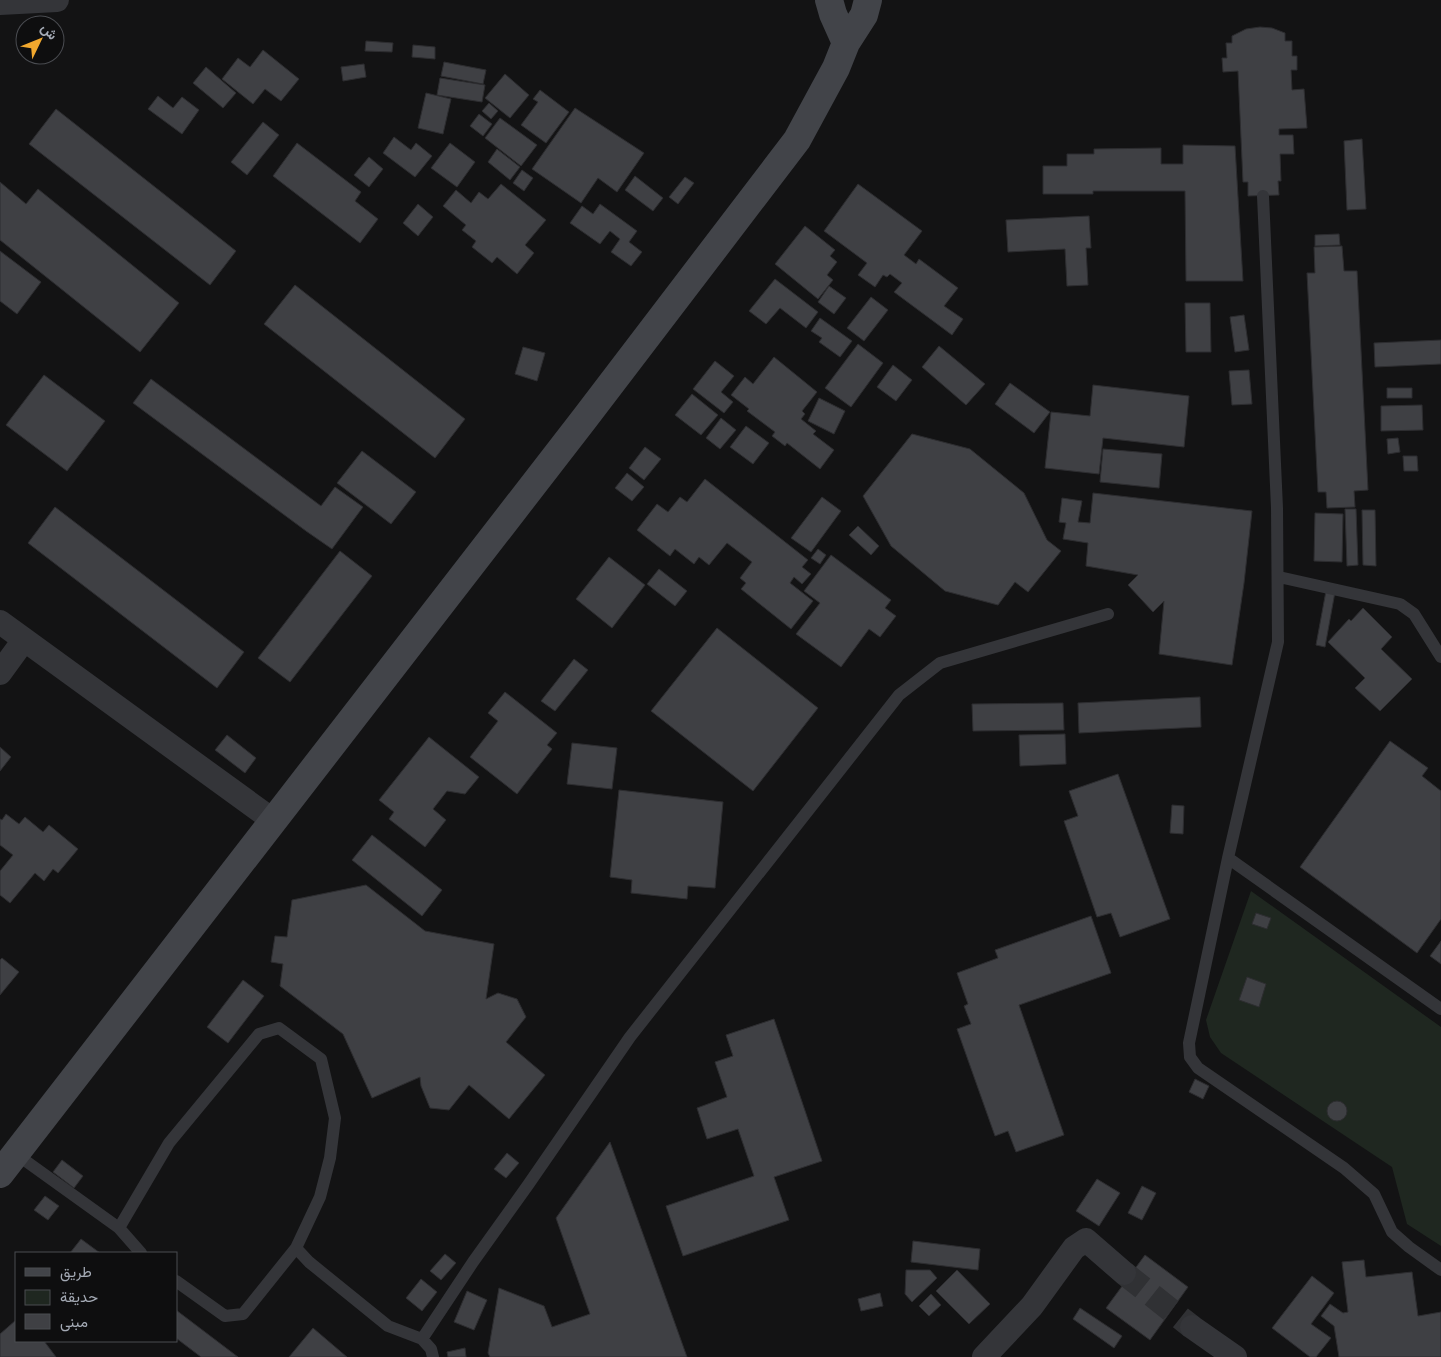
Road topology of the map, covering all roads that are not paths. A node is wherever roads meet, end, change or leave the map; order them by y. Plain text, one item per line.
1 (57, 0) edge
2 (829, 0) edge
3 (868, 0) edge
4 (0, 3) edge
5 (846, 43) junction
6 (1263, 196) dead end
7 (1278, 577) junction
8 (1108, 614) dead end
9 (0, 622) edge
10 (24, 640) junction
11 (1441, 657) edge
12 (0, 673) edge
13 (274, 821) junction
14 (1228, 858) junction
15 (1441, 1009) edge
16 (8, 1164) edge
17 (119, 1228) junction
18 (296, 1248) junction
19 (140, 1252) edge
20 (1441, 1270) edge
21 (1124, 1273) tunnel mouth
22 (178, 1283) edge
23 (1192, 1327) tunnel mouth
24 (422, 1339) junction
25 (433, 1357) edge
26 (984, 1357) edge
27 (1235, 1357) edge

1 - 4 street
2 - 5 main road
3 - 5 main road
5 - 13 main road
6 - 7 lane
7 - 11 lane
7 - 14 lane
8 - 24 lane
9 - 10 street
10 - 12 street
10 - 13 street
13 - 16 main road
14 - 15 lane
14 - 20 lane
16 - 17 lane
17 - 18 lane
17 - 19 lane
18 - 22 lane
18 - 24 lane
21 - 26 street
23 - 27 street
24 - 25 lane

